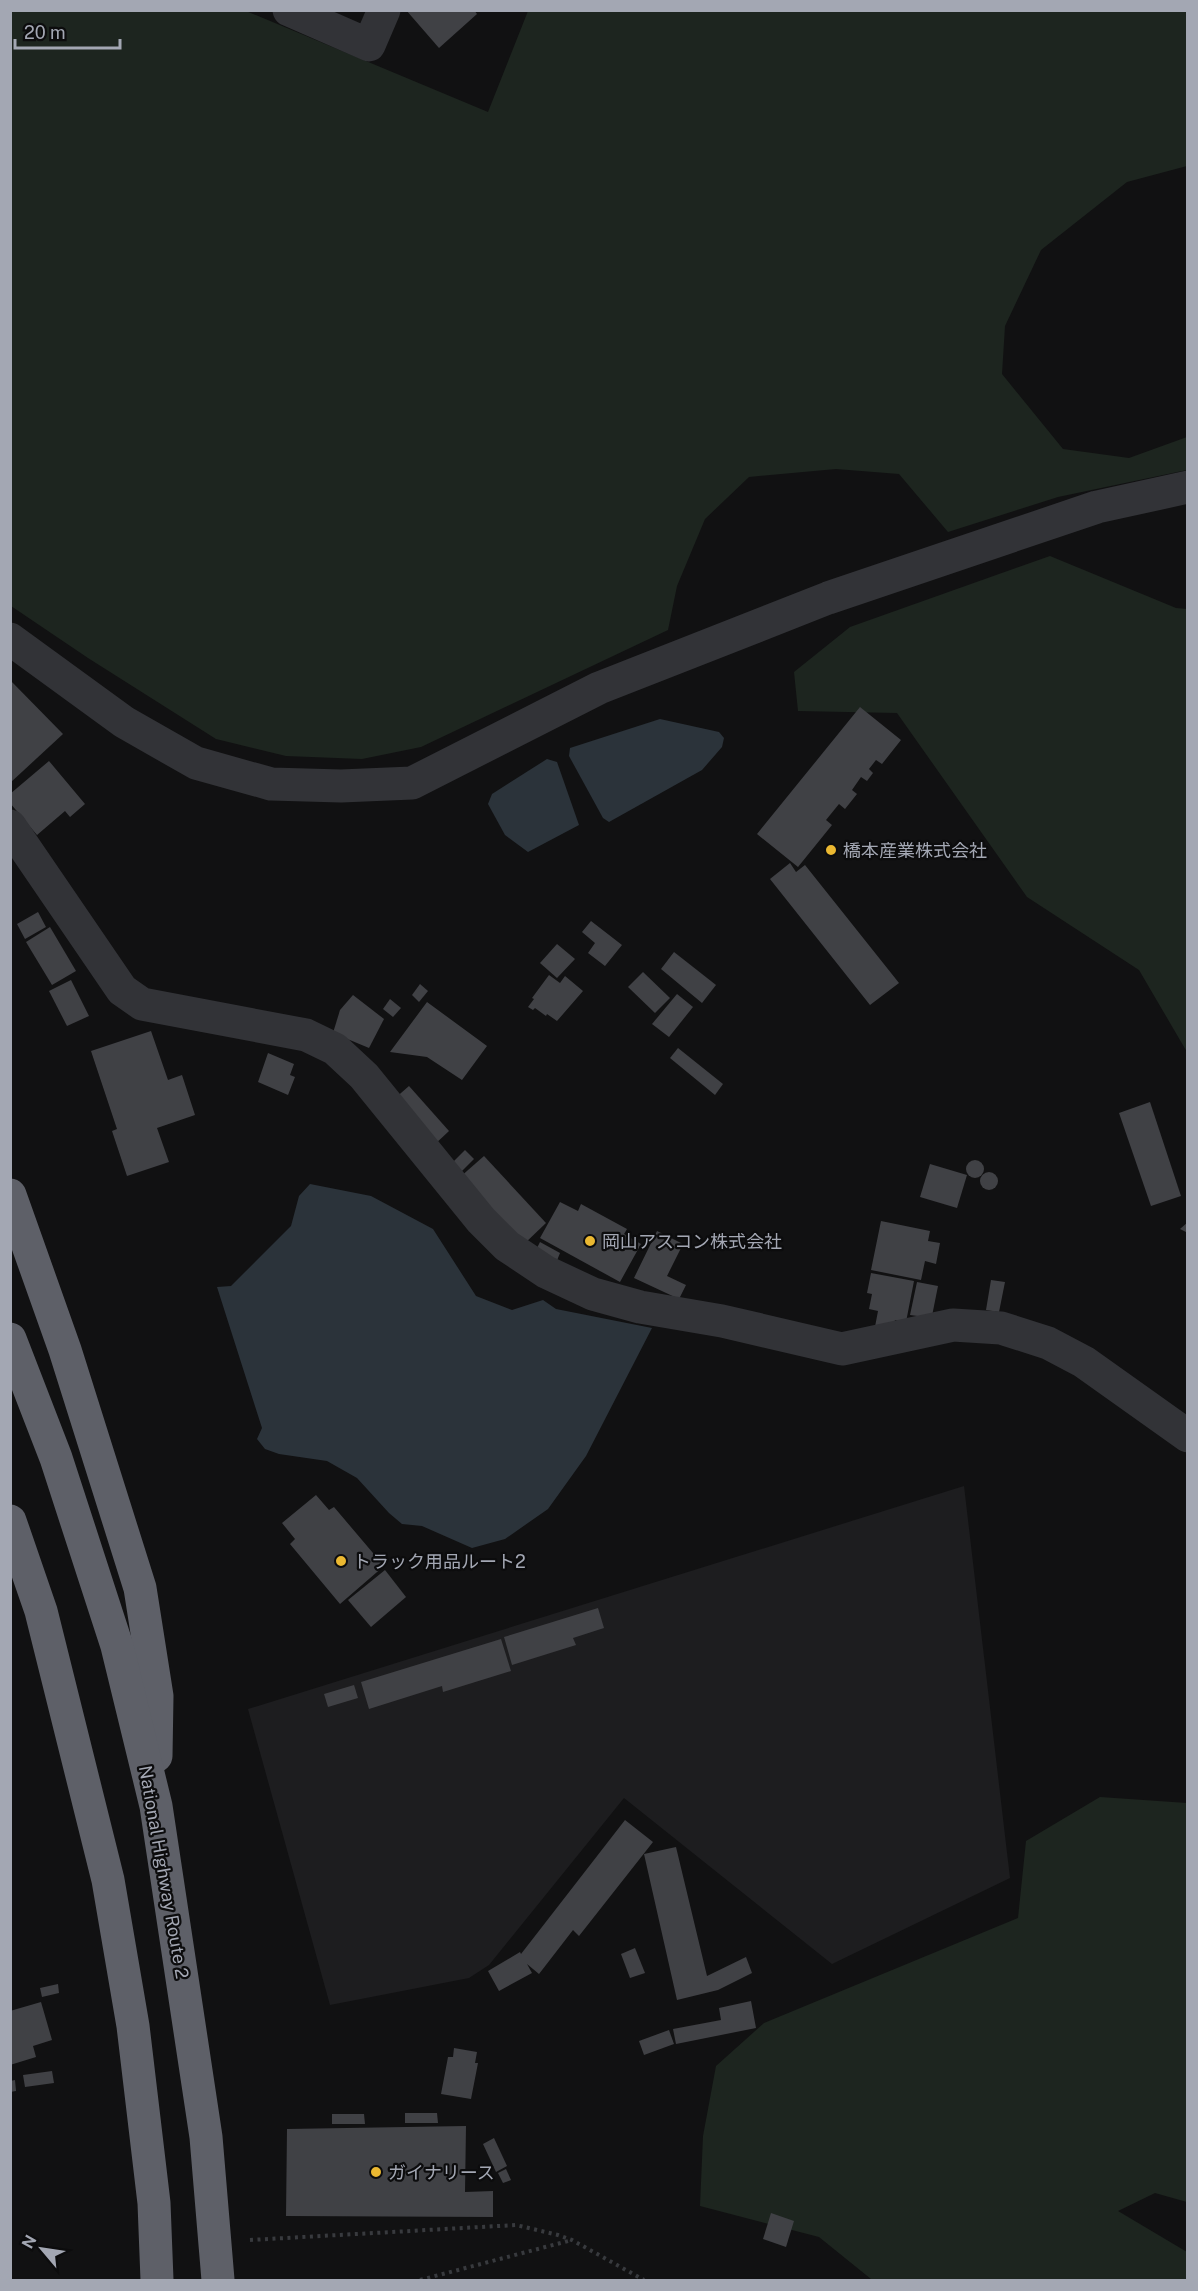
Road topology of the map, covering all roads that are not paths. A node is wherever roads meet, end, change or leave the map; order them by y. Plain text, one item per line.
1 (289, 10) edge
2 (384, 10) edge
3 (1188, 487) edge
4 (10, 639) edge
5 (10, 826) edge
6 (10, 1195) edge
7 (10, 1339) edge
8 (1188, 1436) edge
9 (10, 1521) edge
10 (156, 1806) junction
11 (157, 2280) edge
12 (218, 2280) edge

1 - 2 street
3 - 4 street
5 - 8 street
6 - 10 highway
7 - 10 highway, National Highway Route 2
9 - 11 highway
10 - 12 highway, National Highway Route 2

